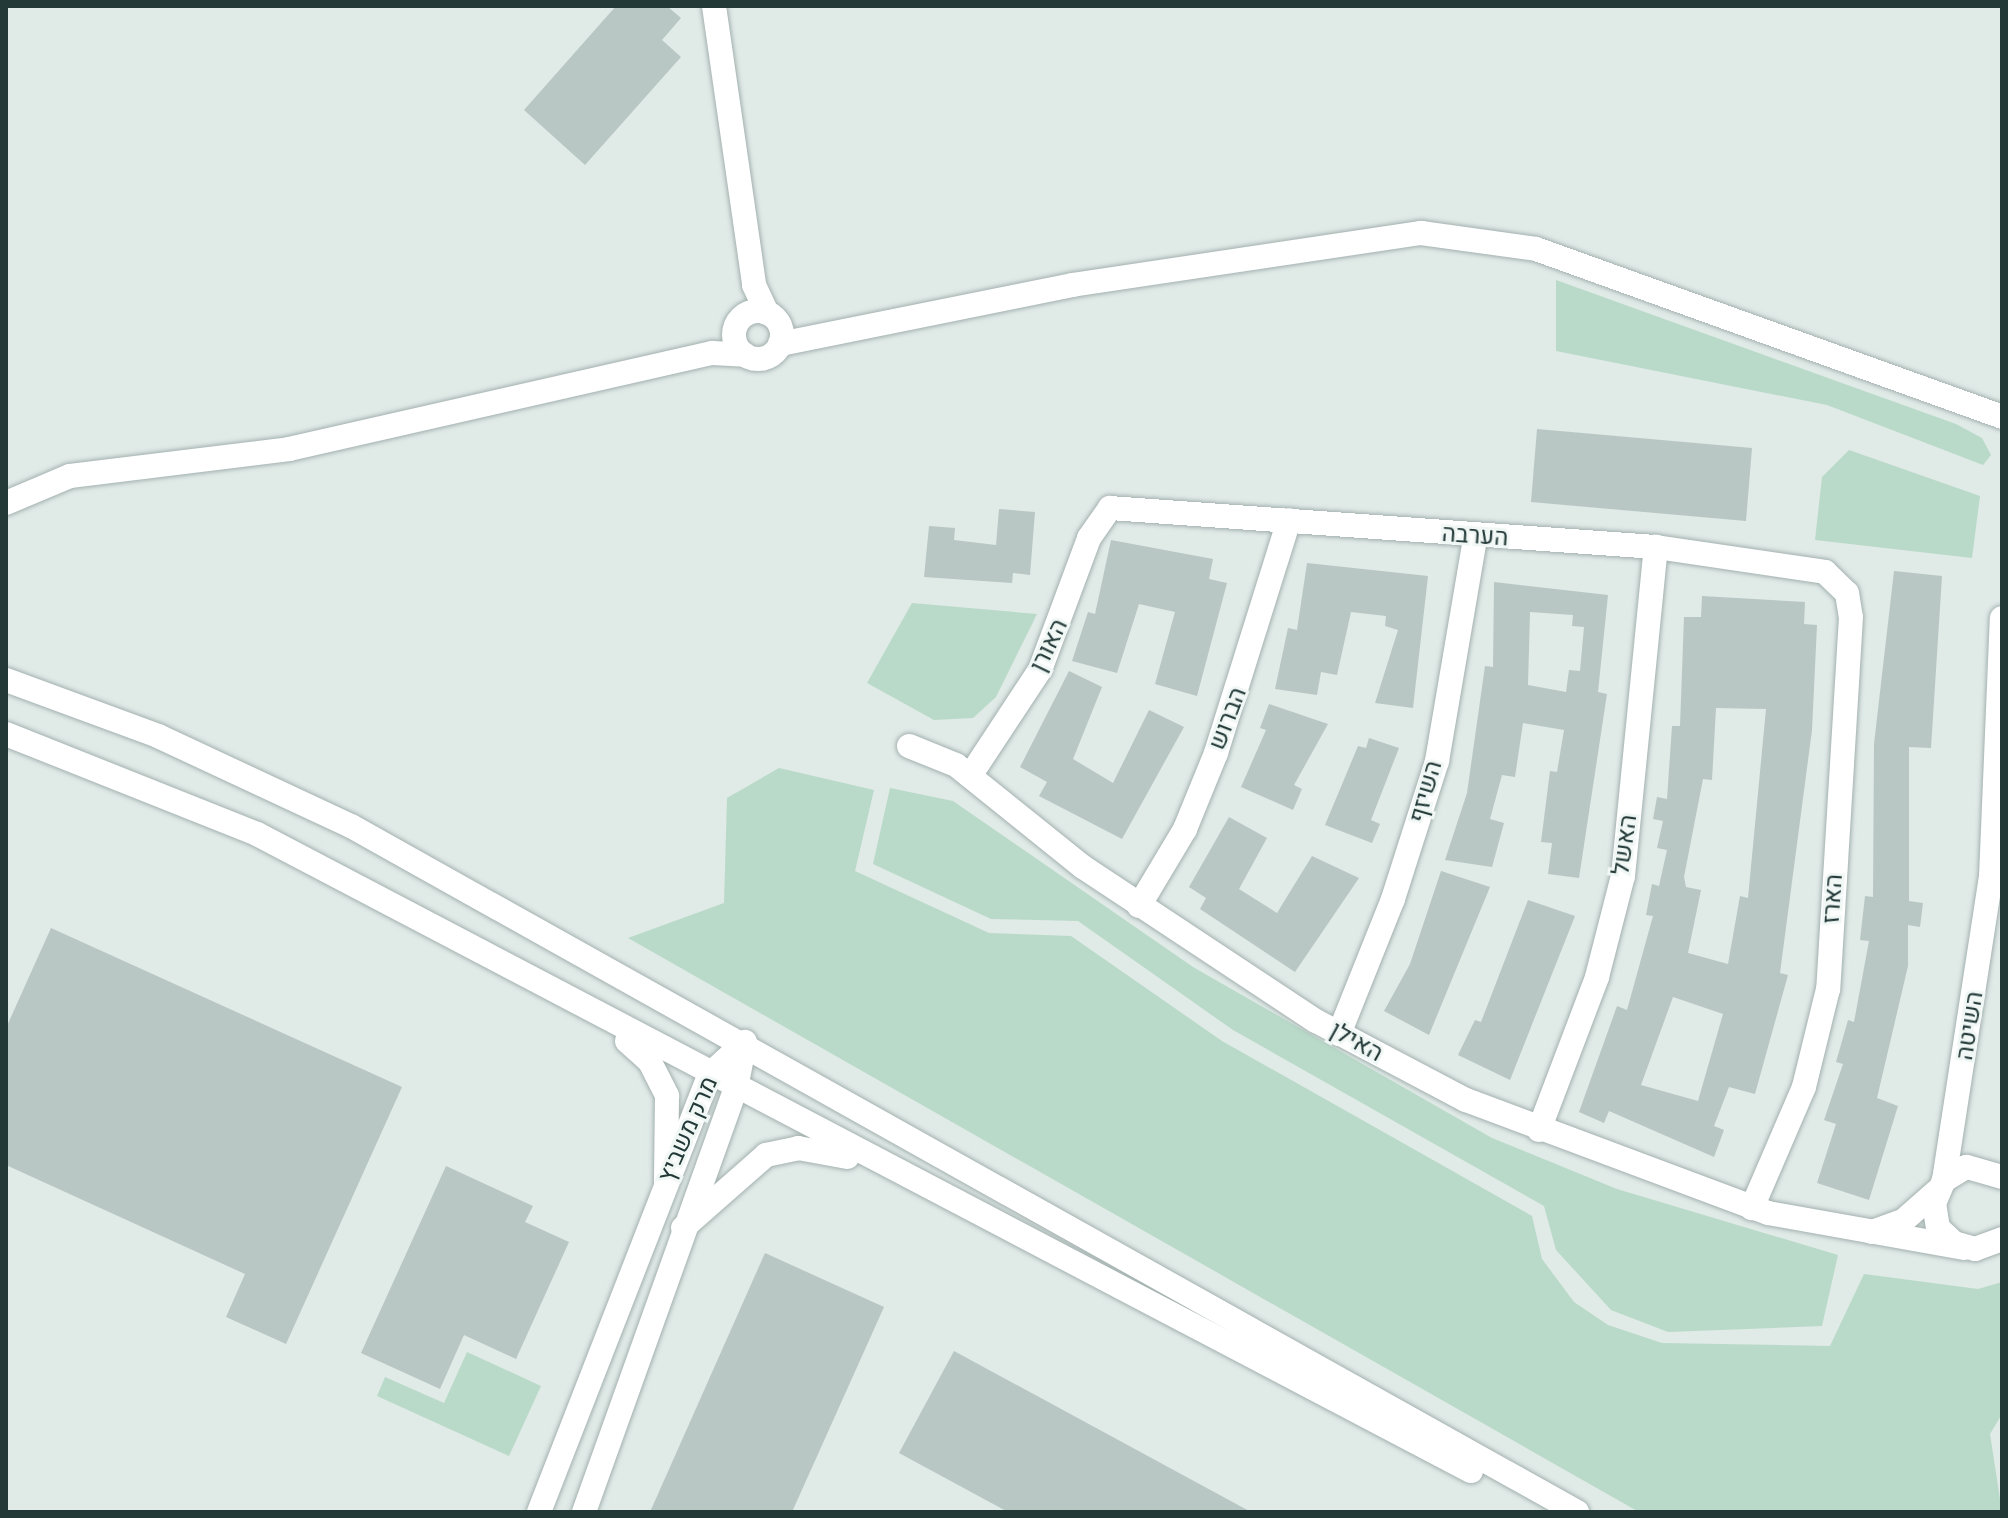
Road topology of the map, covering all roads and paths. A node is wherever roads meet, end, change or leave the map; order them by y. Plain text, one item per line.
1 (714, 6) edge
2 (765, 332) junction
3 (2002, 417) edge
4 (6, 503) edge
5 (1110, 508) joint
6 (1289, 520) junction
7 (1475, 538) junction
8 (1656, 547) junction
9 (1838, 580) joint
10 (2002, 618) edge
11 (6, 661) edge
12 (2001, 667) edge
13 (6, 680) edge
14 (57, 697) junction
15 (6, 734) edge
16 (909, 746) dead end
17 (970, 776) junction
18 (1139, 906) junction
19 (604, 1021) junction
20 (1339, 1034) junction
21 (745, 1042) junction
22 (710, 1074) junction
23 (736, 1088) junction
24 (1960, 1099) junction
25 (1539, 1130) junction
26 (882, 1165) junction
27 (1996, 1174) edge
28 (666, 1181) junction
29 (1940, 1186) junction
30 (1752, 1208) junction
31 (683, 1228) junction
32 (1858, 1234) junction
33 (2000, 1242) edge
34 (1964, 1248) junction
35 (539, 1512) edge
36 (584, 1512) edge
37 (1552, 1512) edge
38 (1577, 1512) edge

1 - 2 street
2 - 3 street
2 - 4 street
5 - 6 street, הערבה
5 - 17 street, האורן
6 - 7 street, הערבה
6 - 18 street, הברוש
7 - 8 street, הערבה
7 - 20 street, השיזף
8 - 9 street, הערבה
8 - 25 street, האשל
9 - 30 street, הארז
10 - 12 street, השיטה
11 - 14 street
12 - 24 street, השיטה
13 - 14 street
14 - 21 street
15 - 19 street
16 - 17 street, האילן
17 - 18 street, האילן
18 - 20 street, האילן
19 - 22 street
19 - 28 street
20 - 25 street, האילן
21 - 22 street, מרק משביץ
21 - 23 street, מרק משביץ
21 - 38 street
22 - 23 street
22 - 28 street, מרק משביץ
23 - 26 street
23 - 31 street, מרק משביץ
24 - 27 street, השיטה
24 - 29 street, השיטה
25 - 30 street, האילן
26 - 31 street
26 - 37 street
27 - 29 street
28 - 35 street, מרק משביץ
29 - 32 street, האילן
29 - 34 street, השיטה
30 - 32 street, האילן
31 - 36 street, מרק משביץ
32 - 34 street, האילן
33 - 34 street, האילן

